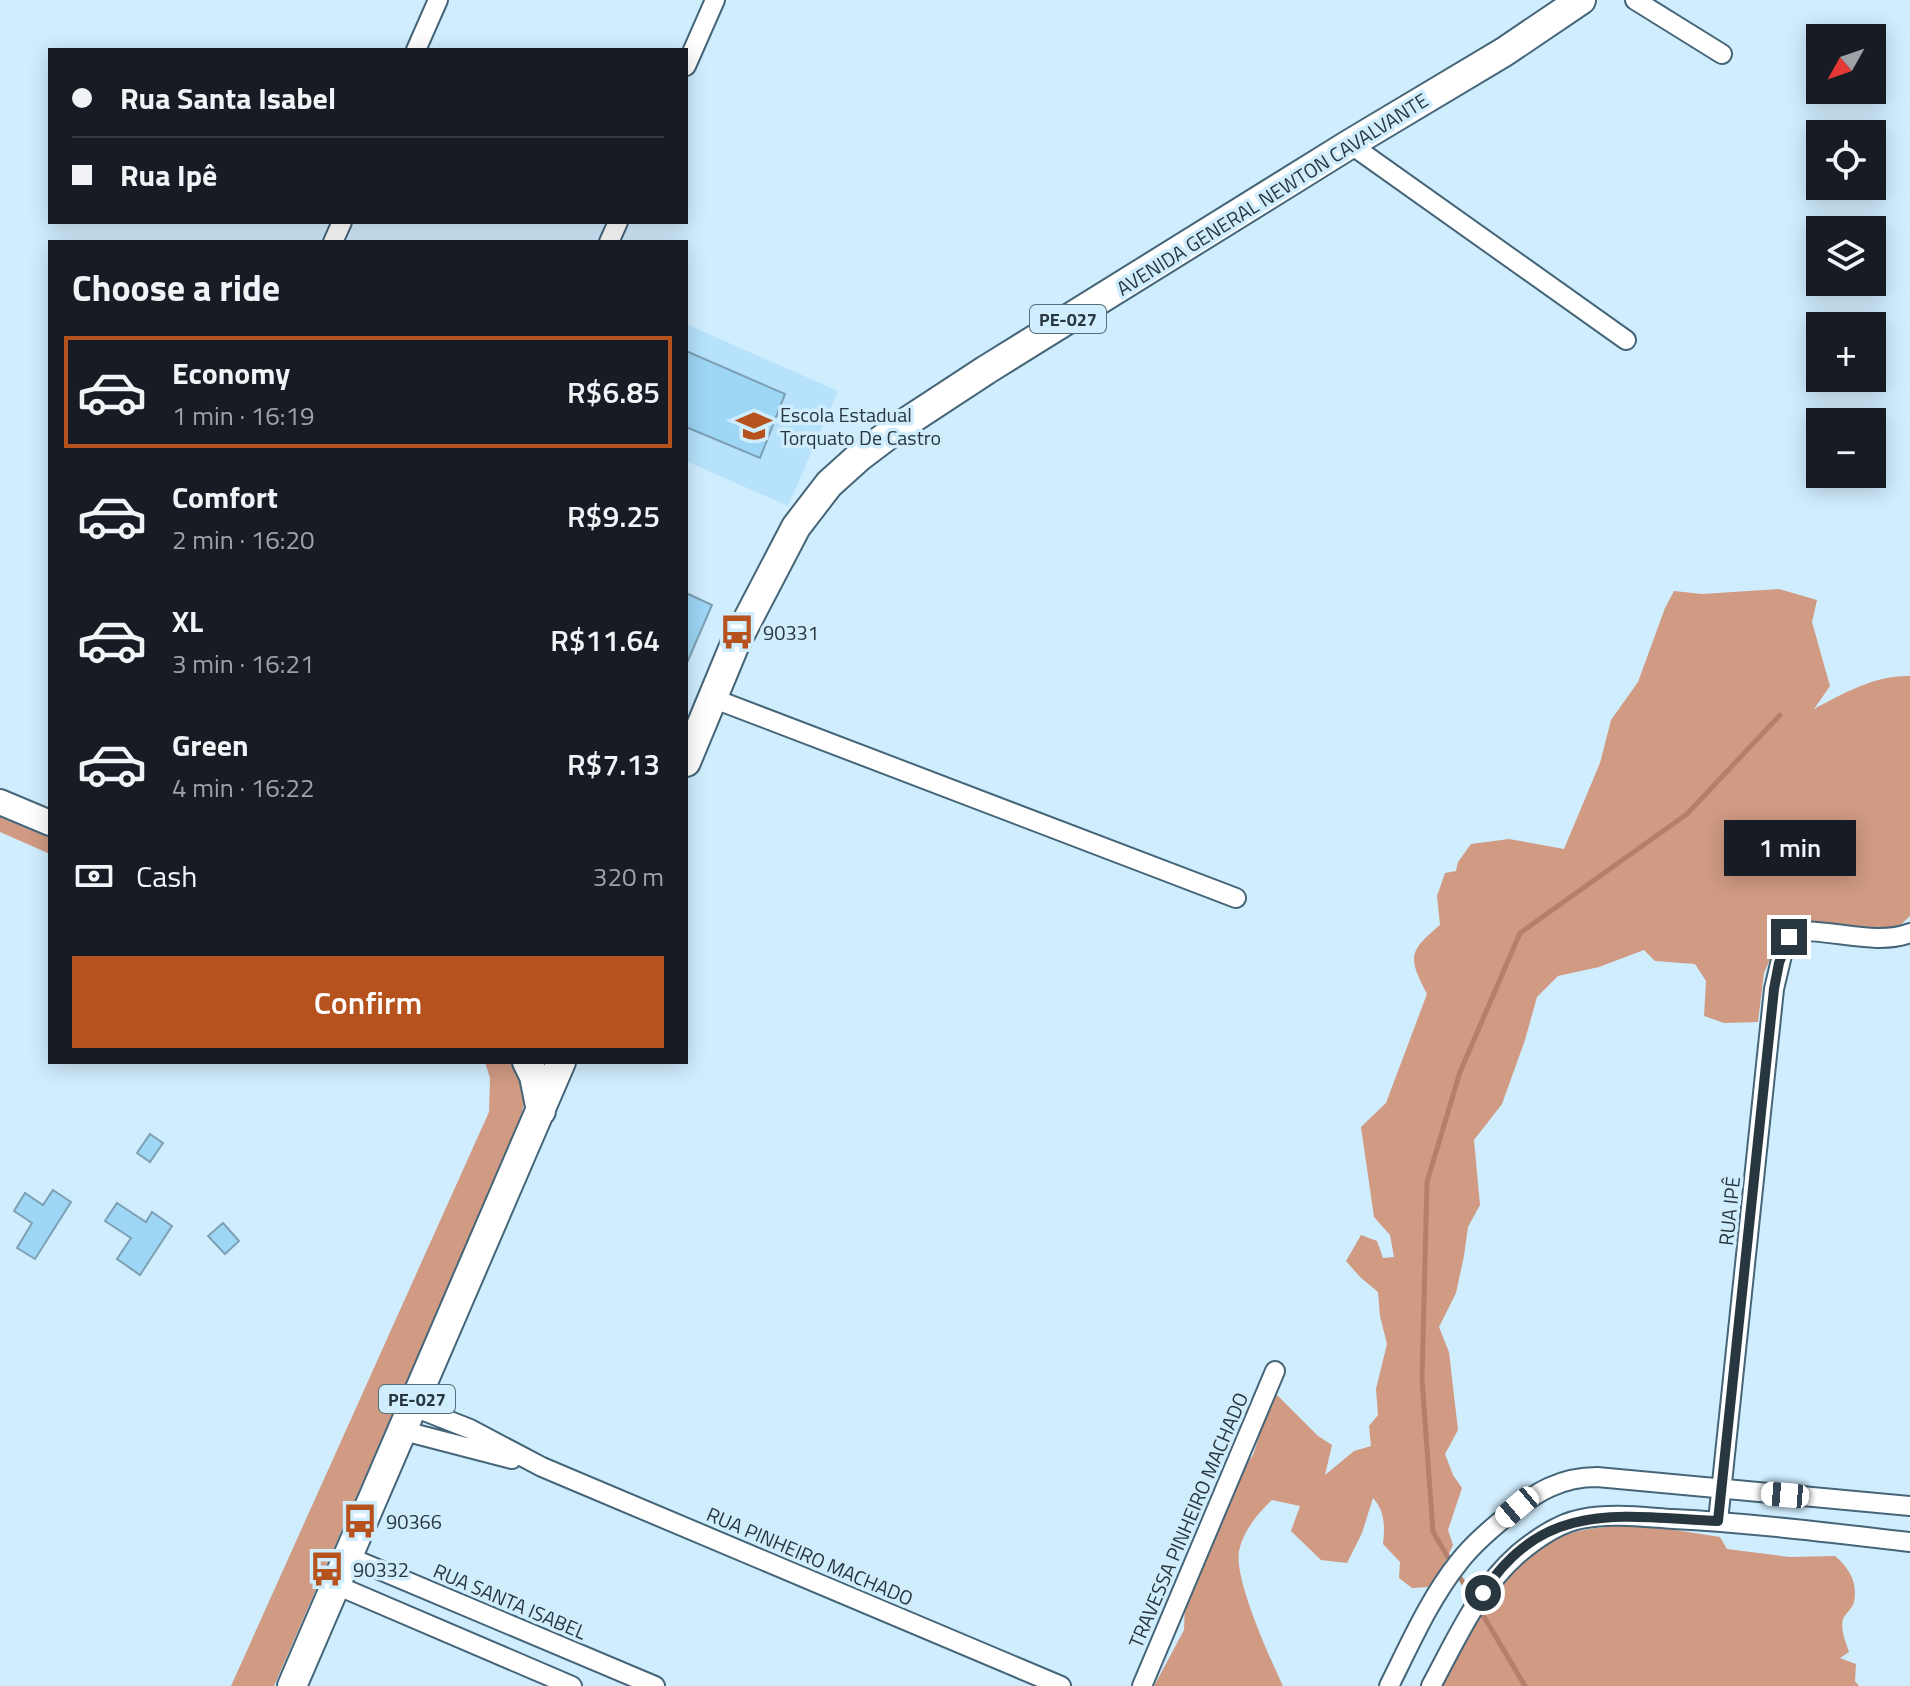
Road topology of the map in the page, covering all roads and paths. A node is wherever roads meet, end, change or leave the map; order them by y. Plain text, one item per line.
1 (438, 0) edge
2 (715, 0) edge
3 (1581, 0) edge
4 (1635, 0) edge
5 (417, 48) edge
6 (1722, 54) dead end
7 (688, 61) edge
8 (1350, 144) junction
9 (1626, 340) dead end
10 (712, 698) junction
11 (688, 757) edge
12 (0, 802) edge
13 (48, 822) edge
14 (1236, 898) dead end
15 (1910, 933) edge
16 (528, 1064) edge
17 (560, 1064) edge
18 (541, 1111) junction
19 (1275, 1371) dead end
20 (409, 1419) junction
21 (542, 1467) junction
22 (1723, 1489) junction
23 (1910, 1506) edge
24 (1718, 1521) junction
25 (1910, 1542) edge
26 (349, 1557) junction
27 (336, 1585) junction
28 (292, 1686) edge
29 (572, 1686) edge
30 (655, 1686) edge
31 (1061, 1686) edge
32 (1142, 1686) edge
33 (1389, 1686) edge
34 (1431, 1686) edge

1 - 5 street
2 - 7 street
3 - 8 main road, AVENIDA GENERAL NEWTON CAVALVANTE / PE-027
4 - 6 street
8 - 9 street
8 - 10 main road, AVENIDA GENERAL NEWTON CAVALVANTE / PE-027
10 - 11 main road, AVENIDA GENERAL NEWTON CAVALVANTE / PE-027
10 - 14 street
12 - 13 main road
15 - 22 street, RUA IPÊ
16 - 18 main road
17 - 18 main road, PE-027
18 - 20 main road, PE-027
19 - 32 street, TRAVESSA PINHEIRO MACHADO
20 - 21 street
20 - 21 street
20 - 26 main road, PE-027
21 - 31 street, RUA PINHEIRO MACHADO
22 - 23 street
22 - 24 street, RUA IPÊ
22 - 33 street
24 - 25 street
24 - 34 street
26 - 27 main road, PE-027
26 - 30 street, RUA SANTA ISABEL
27 - 28 main road, PE-027
27 - 29 street

